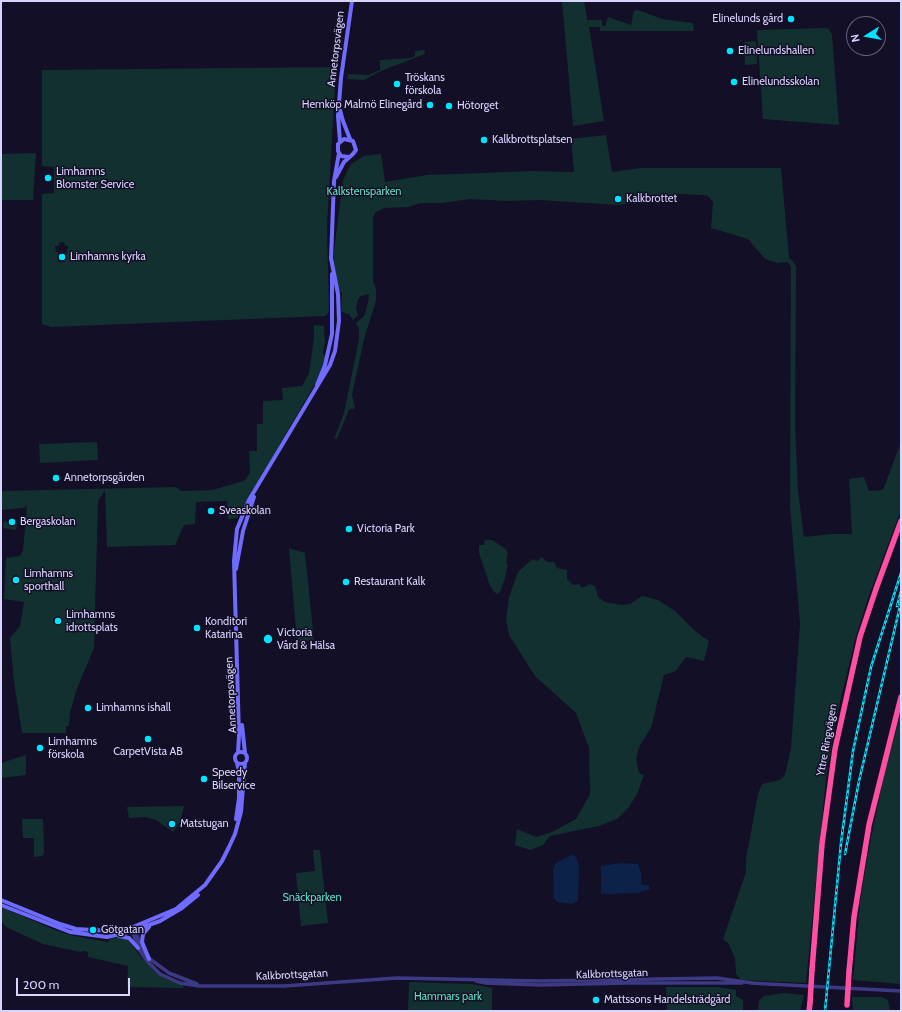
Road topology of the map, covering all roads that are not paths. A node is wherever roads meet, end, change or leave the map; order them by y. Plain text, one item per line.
1 (352, 1) edge
2 (340, 100) junction
3 (350, 139) junction
4 (340, 141) junction
5 (339, 153) junction
6 (349, 157) junction
7 (334, 181) junction
8 (901, 521) edge
9 (236, 637) junction
10 (901, 697) edge
11 (238, 752) junction
12 (245, 753) junction
13 (237, 763) junction
14 (245, 763) junction
15 (229, 847) junction
16 (205, 885) junction
17 (1, 900) edge
18 (1, 905) edge
19 (154, 924) junction
20 (133, 929) junction
21 (106, 936) junction
22 (138, 948) junction
23 (149, 959) junction
24 (207, 986) junction
25 (901, 991) edge
26 (846, 1008) edge
27 (809, 1011) edge

1 - 2 main road, Annetorpsvägen
2 - 3 main road, Annetorpsvägen
2 - 4 main road, Annetorpsvägen
3 - 4 main road
3 - 6 main road
4 - 5 main road
5 - 6 main road
5 - 7 main road, Annetorpsvägen
6 - 7 main road, Annetorpsvägen
7 - 9 main road, Annetorpsvägen
8 - 27 highway, Yttre Ringvägen, bridge
9 - 11 main road, Annetorpsvägen
9 - 12 main road, Annetorpsvägen
10 - 26 highway, bridge
11 - 12 main road
11 - 13 main road, Annetorpsvägen
12 - 14 main road, Annetorpsvägen
13 - 14 main road
13 - 15 main road, Annetorpsvägen
14 - 15 main road, Annetorpsvägen
15 - 16 main road, Annetorpsvägen
16 - 19 main road
16 - 20 main road, Annetorpsvägen
17 - 20 main road
18 - 21 main road
19 - 20 main road
19 - 23 main road
20 - 21 main road
20 - 22 street, Kalkbrottsgatan
20 - 23 street, Kalkbrottsgatan
21 - 22 main road
22 - 24 street, Kalkbrottsgatan
23 - 24 street, Kalkbrottsgatan
24 - 25 street, Kalkbrottsgatan

